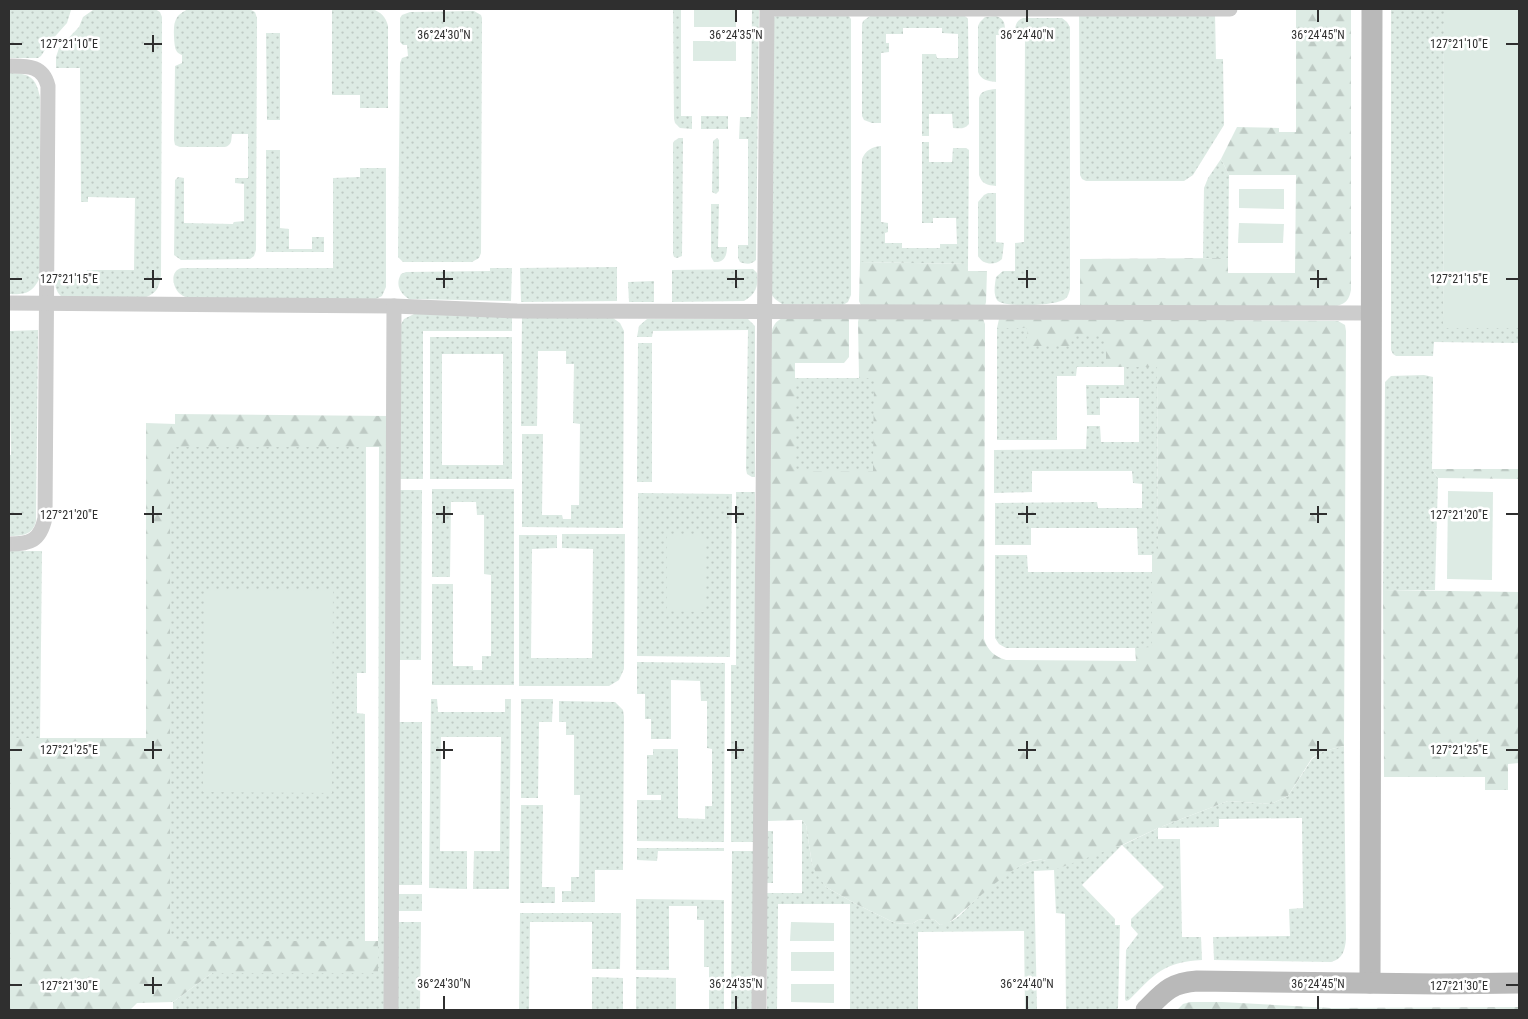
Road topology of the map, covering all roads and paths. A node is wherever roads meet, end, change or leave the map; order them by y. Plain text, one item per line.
1 (767, 9) edge
2 (1372, 9) edge
3 (1230, 10) edge
4 (9, 66) edge
5 (9, 303) edge
6 (46, 304) junction
7 (394, 306) junction
8 (764, 311) junction
9 (1371, 313) junction
10 (9, 544) edge
11 (1370, 983) junction
12 (1519, 983) edge
13 (391, 1010) edge
14 (759, 1010) edge
15 (1146, 1010) edge

1 - 3 street
1 - 8 street
2 - 9 street
4 - 6 street
5 - 6 street
6 - 7 street
6 - 10 street
7 - 8 street
7 - 13 street
8 - 9 street
8 - 14 street
9 - 11 street
11 - 12 street
11 - 15 street

